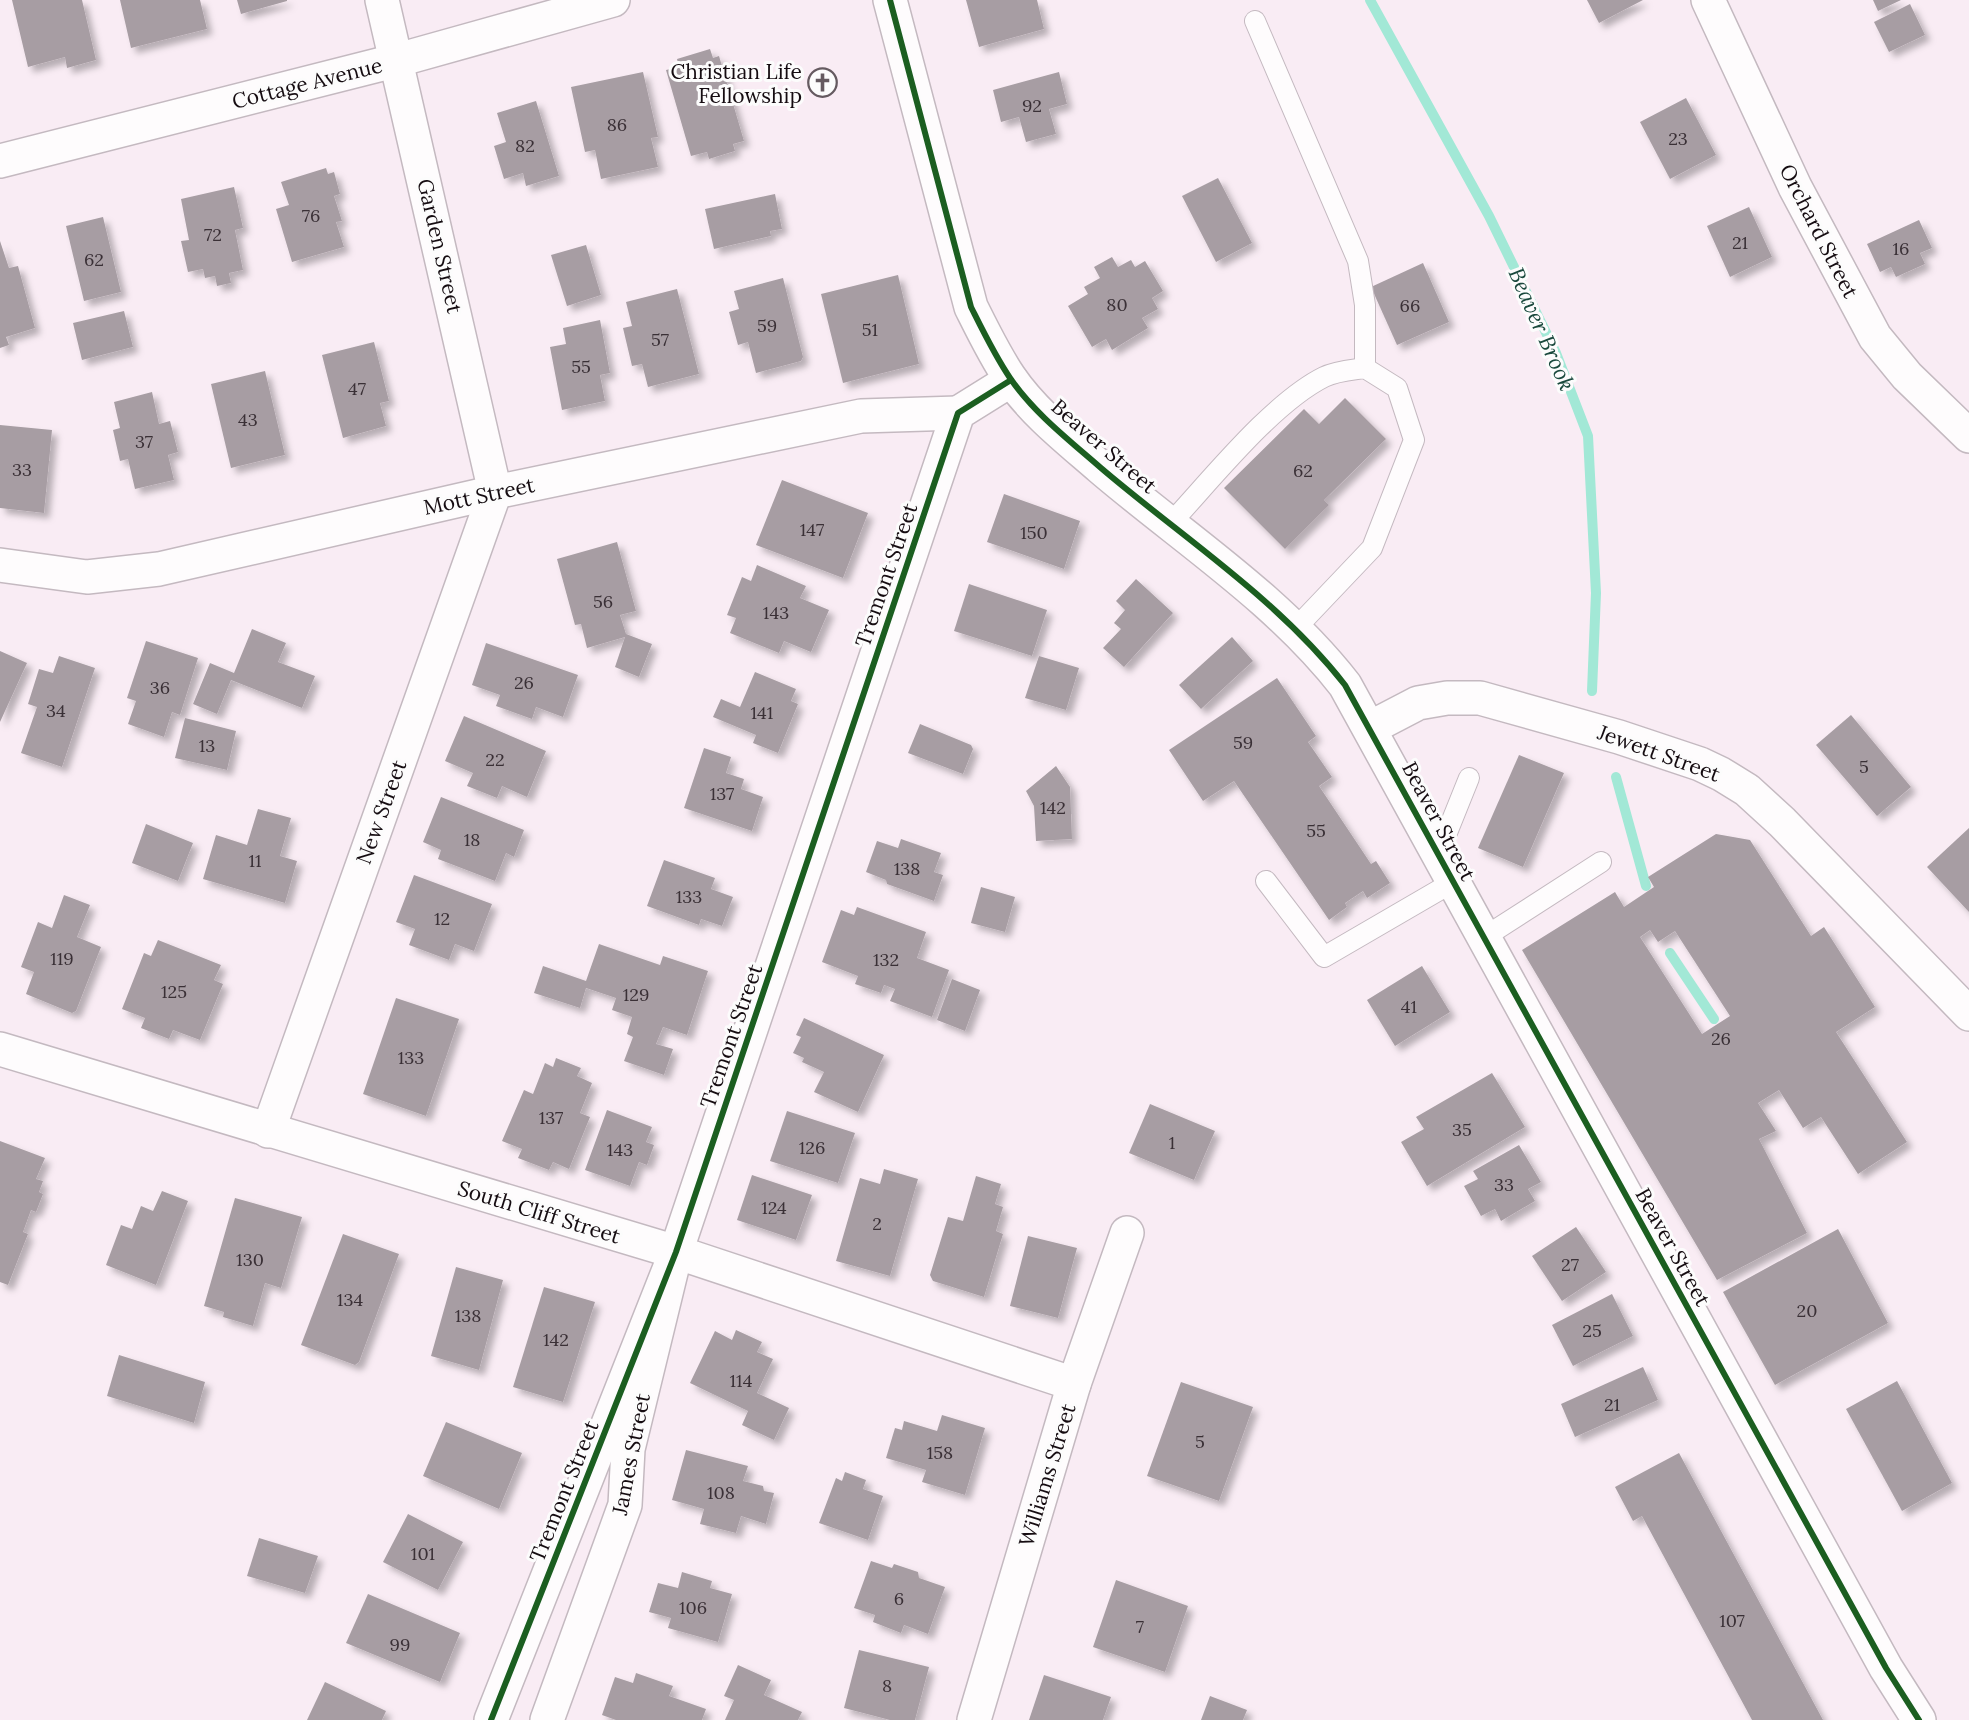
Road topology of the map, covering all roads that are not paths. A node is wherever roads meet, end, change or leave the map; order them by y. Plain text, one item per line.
1 (382, 0) edge
2 (613, 0) edge
3 (890, 0) edge
4 (1708, 0) edge
5 (1255, 21) dead end
6 (398, 60) junction
7 (0, 161) edge
8 (1365, 368) junction
9 (1011, 380) junction
10 (958, 413) junction
11 (1969, 436) edge
12 (495, 492) junction
13 (1170, 524) junction
14 (0, 565) edge
15 (1295, 629) junction
16 (1370, 728) junction
17 (1469, 778) dead end
18 (1601, 862) dead end
19 (1445, 869) junction
20 (1266, 881) dead end
21 (1483, 938) junction
22 (1969, 1014) edge
23 (0, 1048) edge
24 (268, 1131) junction
25 (1127, 1233) dead end
26 (676, 1252) junction
27 (1074, 1384) junction
28 (491, 1720) edge
29 (547, 1720) edge
30 (974, 1720) edge
31 (1919, 1720) edge

1 - 6 street, Garden Street
2 - 6 street, Cottage Avenue
3 - 9 street, Beaver Street
4 - 11 street, Orchard Street
5 - 8 lane
6 - 7 street, Cottage Avenue
6 - 12 street, Garden Street
8 - 13 lane
8 - 15 lane
9 - 10 street
9 - 13 street, Beaver Street
10 - 12 street, Mott Street
10 - 26 street, Tremont Street
12 - 14 street, Mott Street
12 - 24 street, New Street
13 - 15 street, Beaver Street
15 - 16 street, Beaver Street
16 - 19 street, Beaver Street
16 - 22 street, Jewett Street
17 - 19 lane
18 - 21 lane
19 - 20 lane
19 - 21 street, Beaver Street
21 - 31 street, Beaver Street
23 - 24 street, South Cliff Street
24 - 26 street, South Cliff Street
25 - 27 street, Williams Street
26 - 27 street, South Cliff Street
26 - 28 street, Tremont Street
26 - 29 street, James Street
27 - 30 street, Williams Street

